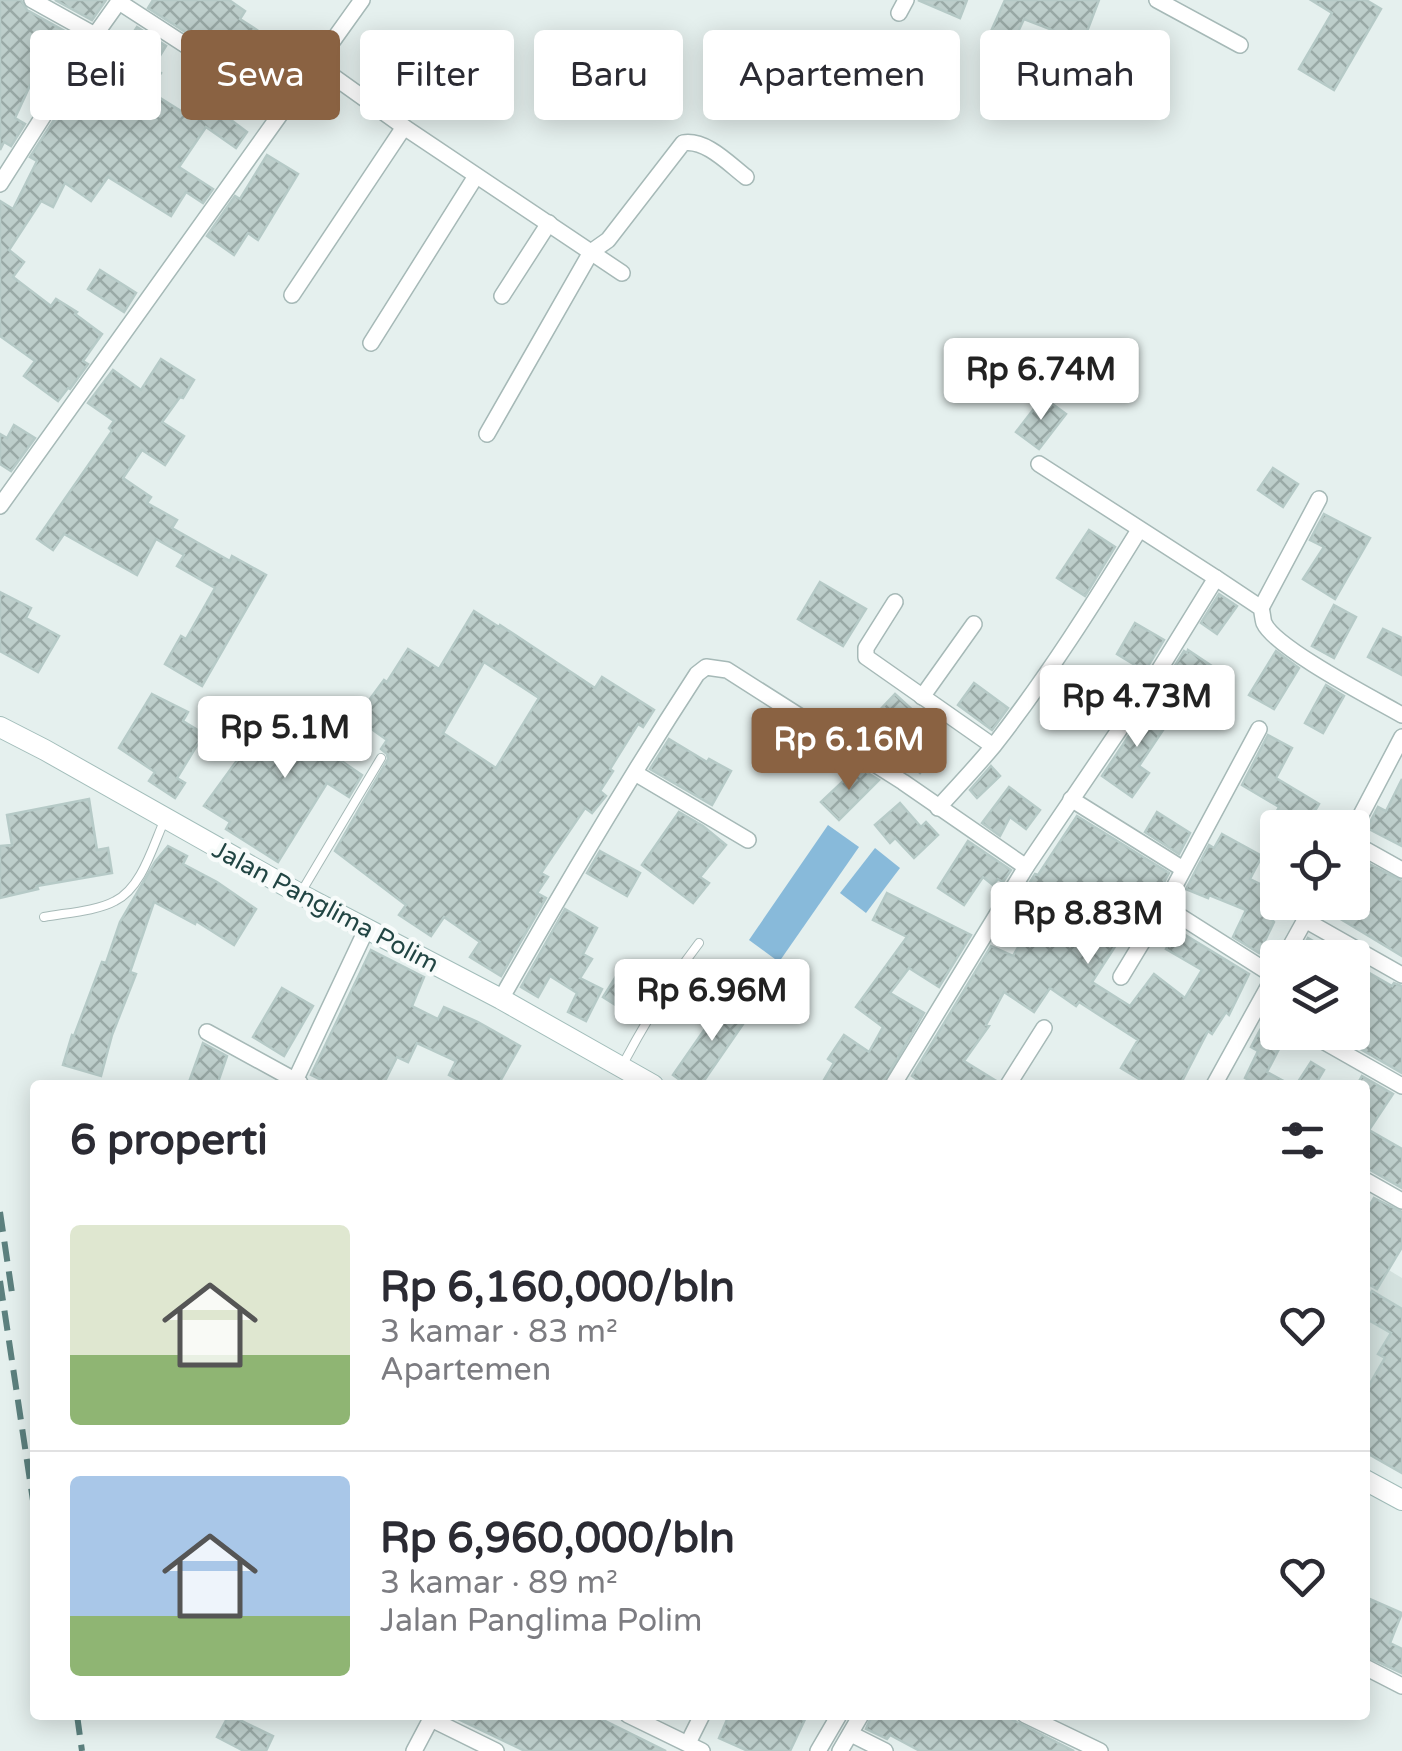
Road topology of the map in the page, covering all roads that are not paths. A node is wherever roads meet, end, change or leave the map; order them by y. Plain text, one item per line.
1 (32, 0) edge
2 (362, 0) edge
3 (1156, 0) edge
4 (120, 1) edge
5 (86, 30) edge
6 (99, 30) edge
7 (340, 31) edge
8 (181, 41) edge
9 (1240, 45) dead end
10 (340, 81) edge
11 (41, 120) edge
12 (276, 120) edge
13 (404, 127) junction
14 (476, 176) junction
15 (746, 177) dead end
16 (0, 184) edge
17 (549, 223) junction
18 (591, 252) junction
19 (622, 273) dead end
20 (292, 296) dead end
21 (502, 296) dead end
22 (372, 343) dead end
23 (487, 434) dead end
24 (1039, 464) dead end
25 (0, 476) edge
26 (16, 484) junction
27 (1319, 499) dead end
28 (0, 506) edge
29 (1140, 530) junction
30 (1216, 578) junction
31 (895, 602) dead end
32 (1261, 608) junction
33 (974, 624) dead end
34 (922, 697) junction
35 (1402, 715) edge
36 (0, 728) edge
37 (1259, 728) dead end
38 (1402, 738) edge
39 (993, 746) junction
40 (380, 758) dead end
41 (634, 773) junction
42 (1071, 799) junction
43 (938, 808) junction
44 (1364, 810) edge
45 (165, 819) junction
46 (748, 840) dead end
47 (1370, 852) edge
48 (1026, 867) junction
49 (1183, 870) junction
50 (1402, 870) edge
51 (300, 894) junction
52 (1164, 906) junction
53 (44, 917) dead end
54 (1304, 920) joint
55 (367, 928) junction
56 (1293, 940) edge
57 (700, 944) dead end
58 (1260, 963) edge
59 (1402, 975) edge
60 (1121, 977) dead end
61 (500, 999) junction
62 (1260, 1002) edge
63 (1258, 1006) joint
64 (1044, 1028) dead end
65 (207, 1032) dead end
66 (1339, 1050) edge
67 (622, 1068) junction
68 (292, 1080) edge
69 (298, 1080) edge
70 (643, 1080) edge
71 (896, 1080) edge
72 (1011, 1080) edge
73 (1217, 1080) edge
74 (1402, 1086) edge
75 (1370, 1183) edge
76 (1402, 1201) edge
77 (1370, 1483) edge
78 (1402, 1500) edge
79 (1370, 1670) edge
80 (1402, 1686) edge
81 (430, 1720) edge
82 (438, 1720) edge
83 (638, 1720) edge
84 (701, 1720) edge
85 (835, 1720) edge
86 (858, 1720) edge
87 (1035, 1720) edge
88 (851, 1734) junction
89 (695, 1747) edge
90 (414, 1751) edge
91 (496, 1751) edge
92 (818, 1751) edge
93 (840, 1751) edge
94 (885, 1751) edge
95 (1100, 1751) edge

1 - 5 street
2 - 7 street
3 - 9 street
4 - 6 street
4 - 8 street
10 - 13 street
11 - 16 street
12 - 26 street
13 - 14 street
13 - 20 street
14 - 17 street
14 - 22 street
15 - 18 street
17 - 18 street
17 - 21 street
18 - 19 street
18 - 23 street
24 - 29 street
25 - 26 street
26 - 28 street
27 - 32 street
29 - 30 street
29 - 39 street
30 - 32 street
30 - 42 street
31 - 34 street
32 - 35 street
33 - 34 street
34 - 39 street
36 - 45 main road, Jalan Panglima Polim
37 - 49 street
38 - 44 street
39 - 43 street
40 - 51 lane
41 - 43 street
41 - 46 street
41 - 61 street
42 - 48 street
42 - 49 street
43 - 48 street
45 - 51 main road, Jalan Panglima Polim
45 - 53 lane
47 - 50 street
48 - 71 street
49 - 52 street
51 - 55 main road, Jalan Panglima Polim
52 - 58 street
52 - 60 street
54 - 56 street
54 - 59 street
55 - 61 main road, Jalan Panglima Polim
55 - 69 street
57 - 67 lane
61 - 67 main road, Jalan Panglima Polim
62 - 63 street
63 - 73 street
64 - 72 street
65 - 68 street
66 - 74 street
67 - 70 main road, Jalan Panglima Polim
75 - 76 street
77 - 78 main road
79 - 80 street
81 - 90 street
82 - 91 street
83 - 89 street
84 - 89 street
85 - 92 street
86 - 88 street
87 - 95 street
88 - 93 street
88 - 94 street

